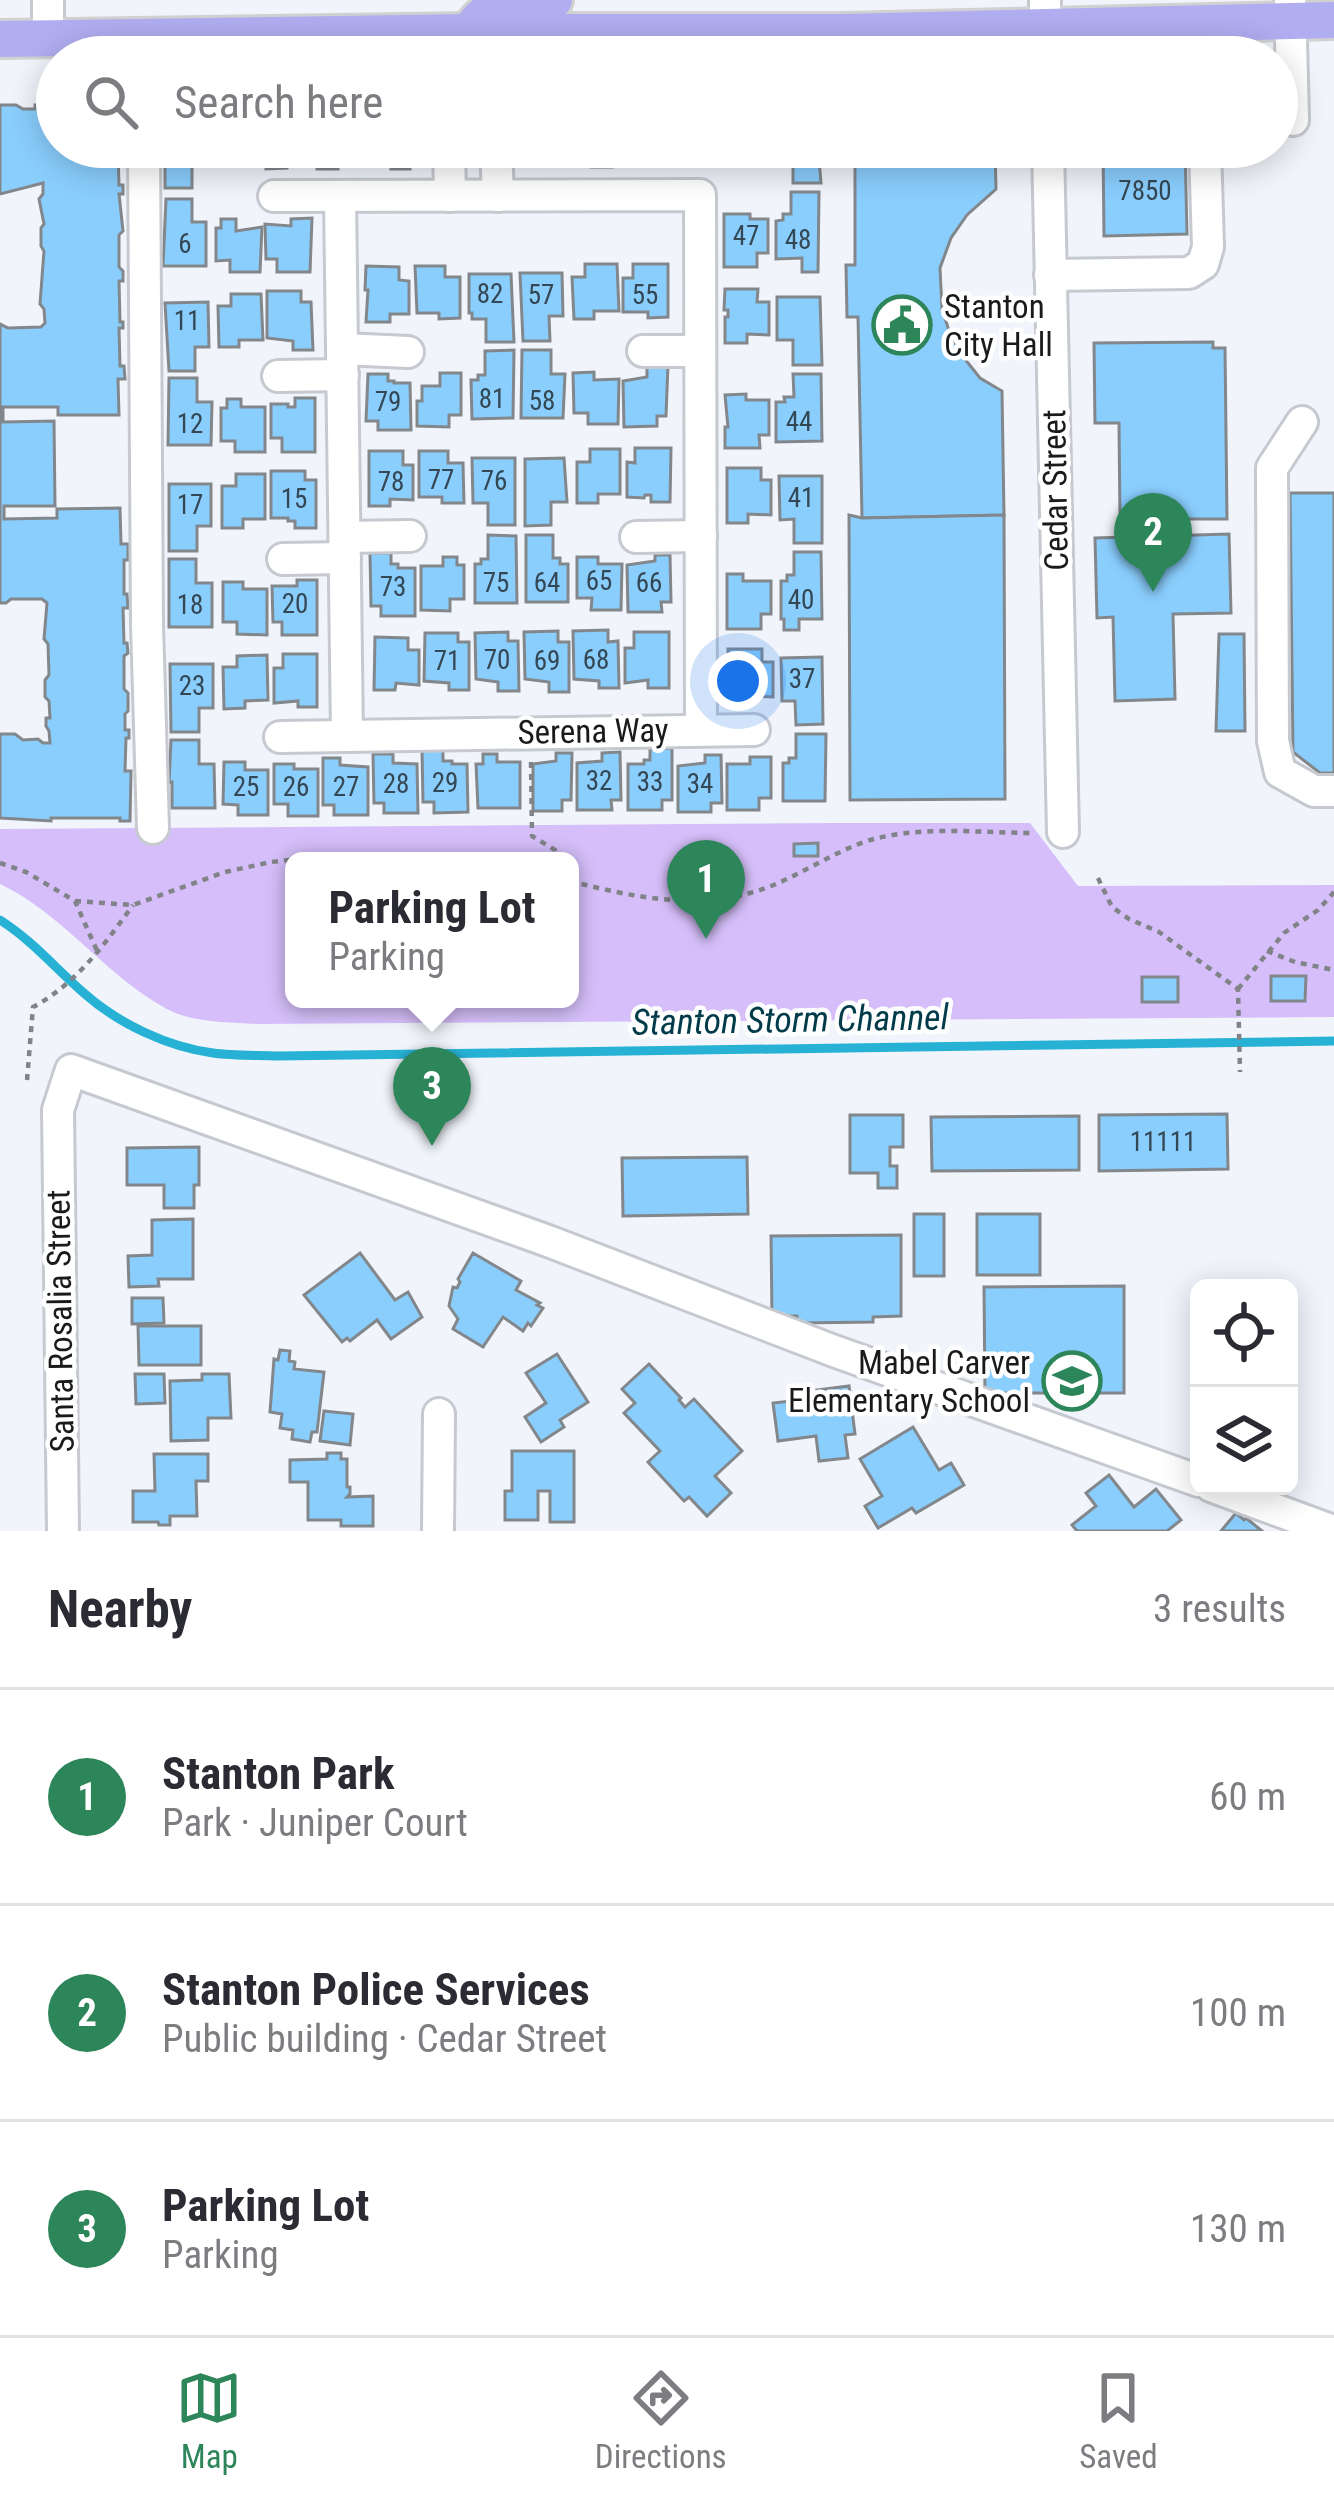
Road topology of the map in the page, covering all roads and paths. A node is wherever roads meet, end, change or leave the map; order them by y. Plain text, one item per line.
1 (48, 0) edge
2 (554, 0) edge
3 (1290, 10) edge
4 (1334, 20) edge
5 (1045, 27) edge
6 (48, 36) edge
7 (472, 36) edge
8 (755, 36) edge
9 (1154, 36) edge
10 (1215, 36) edge
11 (36, 38) edge
12 (0, 39) edge
13 (144, 168) edge
14 (450, 168) edge
15 (497, 168) edge
16 (1048, 168) edge
17 (1206, 168) edge
18 (274, 196) dead end
19 (340, 196) junction
20 (451, 196) junction
21 (498, 196) junction
22 (1050, 275) junction
23 (644, 351) dead end
24 (700, 351) junction
25 (408, 352) dead end
26 (342, 362) junction
27 (278, 376) dead end
28 (1302, 422) dead end
29 (410, 536) dead end
30 (701, 536) junction
31 (636, 537) dead end
32 (345, 548) junction
33 (283, 560) dead end
34 (701, 729) junction
35 (754, 730) dead end
36 (531, 732) junction
37 (347, 736) junction
38 (280, 737) dead end
39 (1334, 791) edge
40 (153, 828) dead end
41 (1049, 833) joint
42 (553, 852) edge
43 (285, 861) edge
44 (0, 863) edge
45 (1098, 878) dead end
46 (579, 883) edge
47 (1334, 892) edge
48 (75, 901) junction
49 (133, 905) junction
50 (1267, 951) junction
51 (98, 953) junction
52 (1334, 970) edge
53 (1238, 989) junction
54 (1240, 1072) dead end
55 (27, 1080) dead end
56 (439, 1414) dead end
57 (1190, 1478) edge
58 (1235, 1495) edge
59 (1328, 1529) edge
60 (63, 1531) edge
61 (438, 1531) edge

1 - 6 street
2 - 7 main road
3 - 4 main road
3 - 10 main road
5 - 8 main road
5 - 9 main road
11 - 12 main road
13 - 40 street
14 - 20 street
15 - 21 street
16 - 22 street, Cedar Street
17 - 22 street
18 - 19 street, Serena Way
19 - 20 street, Serena Way
19 - 26 street
20 - 21 street, Serena Way
21 - 24 street, Serena Way
22 - 41 street, Cedar Street
23 - 24 street
24 - 30 street, Serena Way
25 - 26 street
26 - 27 street
26 - 32 street
28 - 39 street
29 - 32 street
30 - 31 street
30 - 34 street, Serena Way
32 - 33 street
32 - 37 street
34 - 35 street
34 - 36 street, Serena Way
36 - 37 street, Serena Way
36 - 42 path
37 - 38 street, Serena Way
41 - 46 path
43 - 49 path
44 - 48 path
45 - 53 path
47 - 50 path
48 - 49 path
48 - 51 path
49 - 51 path
50 - 52 path
50 - 53 path
51 - 55 path
53 - 54 path
56 - 61 street
57 - 60 street, Santa Rosalia Street
58 - 59 street

